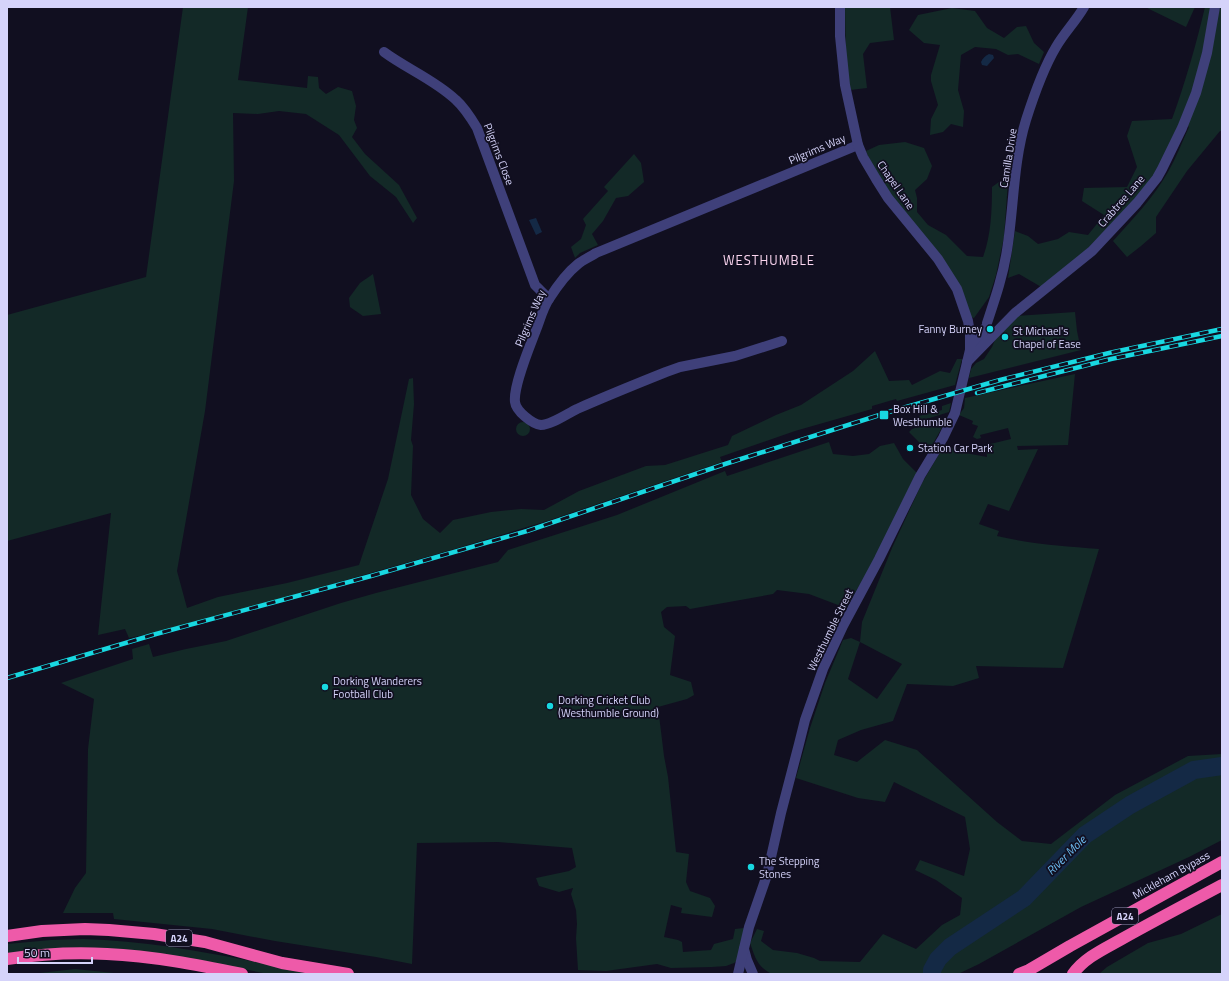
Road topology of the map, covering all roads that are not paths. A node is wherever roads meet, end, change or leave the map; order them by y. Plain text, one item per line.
1 (840, 7) edge
2 (1084, 7) edge
3 (1215, 7) edge
4 (384, 52) dead end
5 (858, 145) junction
6 (549, 299) junction
7 (782, 341) dead end
8 (970, 350) junction
9 (967, 362) junction
10 (1222, 862) edge
11 (1222, 885) edge
12 (7, 936) edge
13 (744, 947) junction
14 (7, 959) edge
15 (738, 970) edge
16 (1029, 973) edge
17 (242, 974) edge
18 (348, 974) edge
19 (730, 974) edge
20 (753, 974) edge
21 (1073, 974) edge

1 - 5 street, Chapel Lane
2 - 8 street, Camilla Drive
3 - 9 street, Crabtree Lane
4 - 6 street, Pilgrims Close
5 - 6 street, Pilgrims Way
5 - 8 street, Chapel Lane
6 - 7 street, Pilgrims Way
8 - 9 street, Chapel Lane
9 - 13 street, Westhumble Street
10 - 16 highway, Mickleham Bypass / A24
11 - 21 highway, A24
12 - 18 highway, A24
13 - 15 street, Westhumble Street
13 - 20 street, Westhumble Street
14 - 17 highway, A24
15 - 19 street, Westhumble Street

